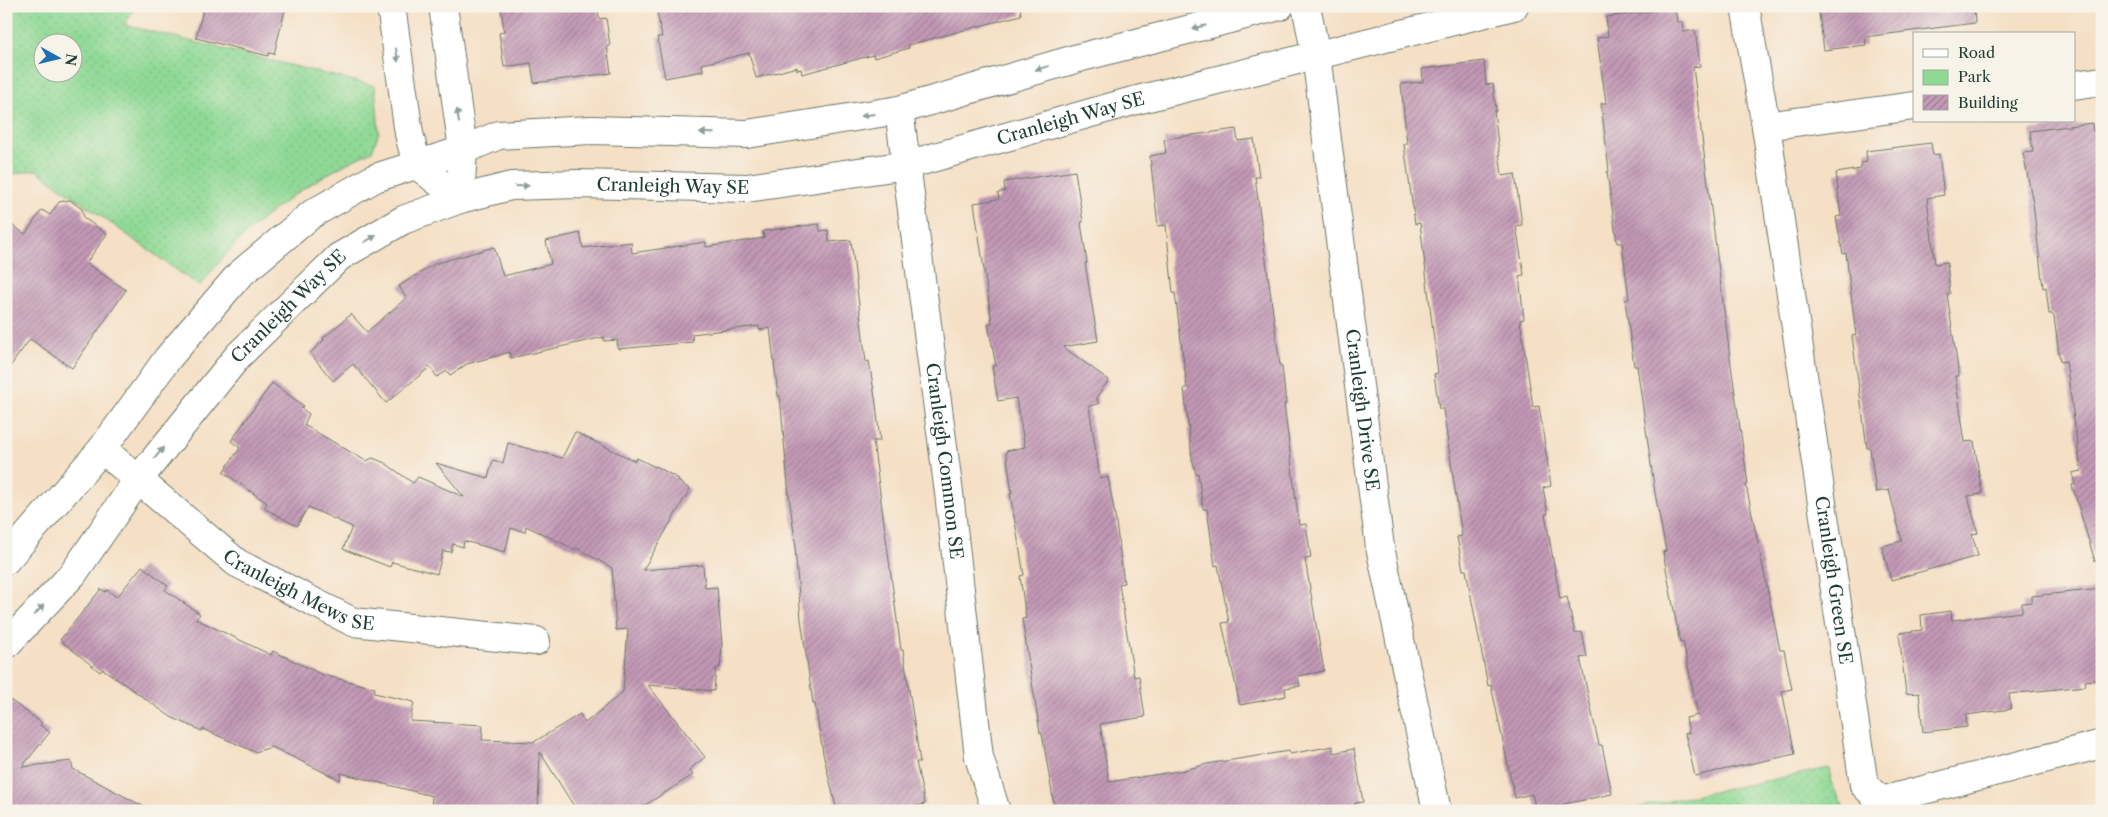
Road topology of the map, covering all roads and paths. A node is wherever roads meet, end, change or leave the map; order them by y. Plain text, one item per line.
1 (391, 6) edge
2 (443, 6) edge
3 (1280, 6) edge
4 (1306, 6) edge
5 (1514, 6) edge
6 (1745, 6) edge
7 (1316, 55) junction
8 (2102, 81) edge
9 (2076, 84) edge
10 (1913, 106) edge
11 (899, 110) junction
12 (1766, 126) junction
13 (463, 150) junction
14 (417, 165) junction
15 (907, 165) junction
16 (460, 199) junction
17 (102, 449) junction
18 (137, 481) junction
19 (6, 560) edge
20 (536, 641) dead end
21 (6, 646) edge
22 (2102, 744) edge
23 (996, 811) edge
24 (1437, 811) edge

1 -> 14 street
13 -> 2 street
3 -> 11 street
4 - 7 street, Cranleigh Drive SE
5 - 7 street, Cranleigh Way SE
6 - 12 street, Cranleigh Green SE
7 - 15 street, Cranleigh Way SE
7 - 24 street, Cranleigh Drive SE
8 - 9 street
10 - 12 street
11 -> 13 street
11 - 15 street, Cranleigh Common SE
12 - 22 street, Cranleigh Green SE
13 - 14 street
13 - 16 street
14 - 16 street
14 - 17 street
16 -> 15 street, Cranleigh Way SE
15 - 23 street, Cranleigh Common SE
18 -> 16 street, Cranleigh Way SE
17 - 18 street, Cranleigh Mews SE
17 - 19 street
18 - 20 street, Cranleigh Mews SE
21 -> 18 street, Cranleigh Way SE

